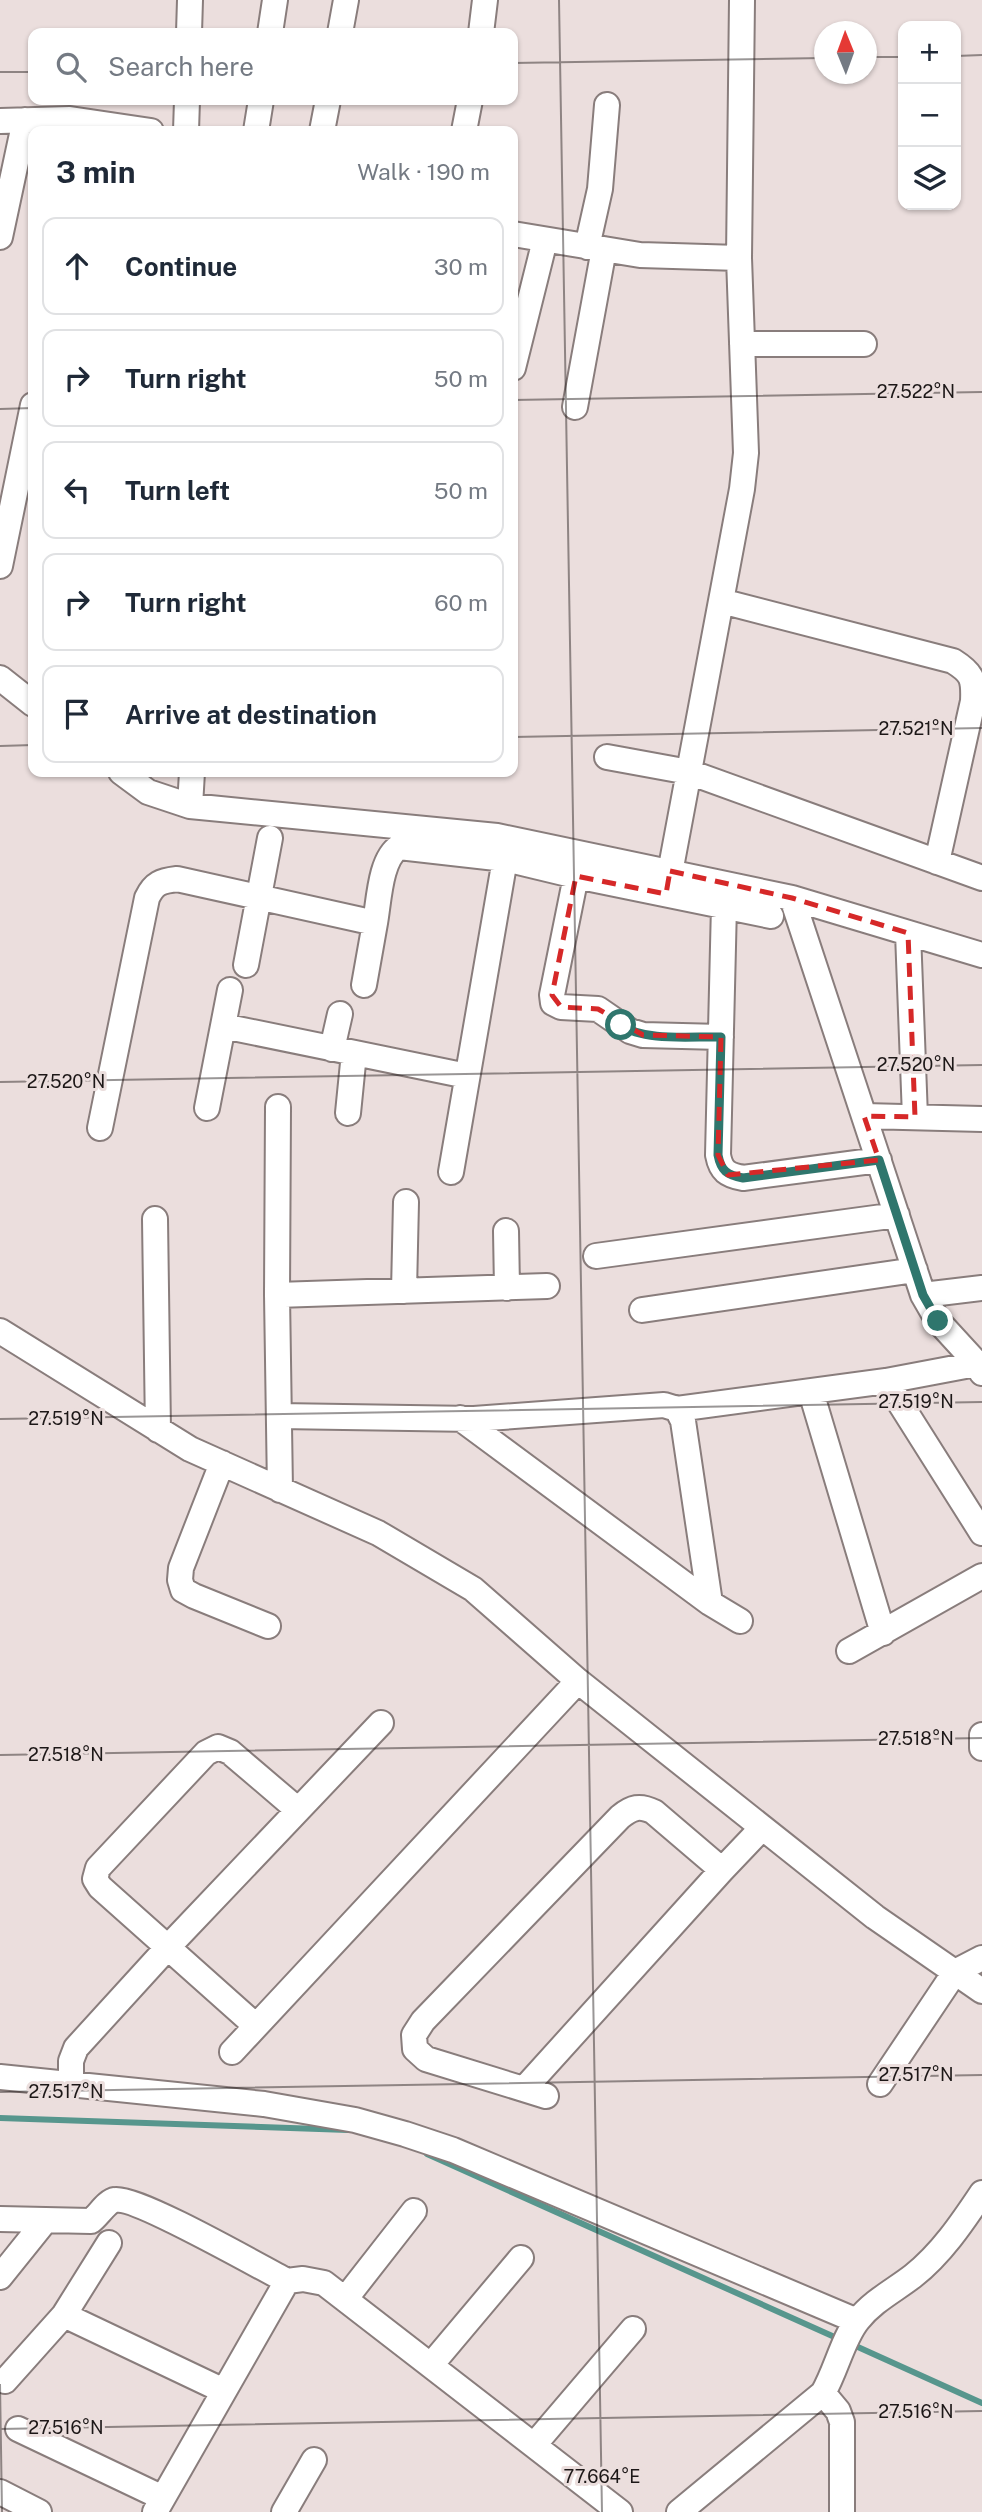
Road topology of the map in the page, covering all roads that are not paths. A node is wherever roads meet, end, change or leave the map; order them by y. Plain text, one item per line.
1 (190, 0) edge
2 (275, 0) edge
3 (346, 0) edge
4 (485, 0) edge
5 (742, 0) edge
6 (189, 28) edge
7 (271, 28) edge
8 (341, 28) edge
9 (482, 28) edge
10 (187, 105) edge
11 (260, 105) edge
12 (327, 105) edge
13 (469, 105) edge
14 (607, 106) dead end
15 (25, 120) junction
16 (0, 121) edge
17 (90, 126) edge
18 (186, 126) edge
19 (257, 126) edge
20 (323, 126) edge
21 (465, 126) edge
22 (518, 235) edge
23 (0, 237) edge
24 (545, 240) junction
25 (596, 248) junction
26 (739, 258) junction
27 (742, 344) junction
28 (864, 344) dead end
29 (518, 348) edge
30 (575, 407) dead end
31 (28, 429) edge
32 (0, 566) edge
33 (721, 601) junction
34 (0, 678) edge
35 (28, 700) edge
36 (607, 757) dead end
37 (688, 772) junction
38 (128, 777) edge
39 (192, 777) edge
40 (190, 806) junction
41 (270, 838) dead end
42 (505, 859) junction
43 (937, 862) junction
44 (576, 876) junction
45 (982, 878) edge
46 (668, 882) junction
47 (258, 897) junction
48 (792, 898) junction
49 (724, 905) junction
50 (771, 916) dead end
51 (375, 923) junction
52 (908, 933) junction
53 (982, 955) edge
54 (246, 965) dead end
55 (364, 985) dead end
56 (230, 990) dead end
57 (340, 1014) dead end
58 (223, 1026) junction
59 (721, 1037) junction
60 (343, 1051) junction
61 (467, 1076) junction
62 (278, 1107) dead end
63 (207, 1108) dead end
64 (348, 1113) dead end
65 (864, 1116) junction
66 (915, 1117) junction
67 (982, 1119) edge
68 (100, 1128) dead end
69 (879, 1160) junction
70 (451, 1172) dead end
71 (405, 1202) dead end
72 (897, 1215) junction
73 (155, 1219) dead end
74 (506, 1231) dead end
75 (596, 1256) dead end
76 (915, 1270) junction
77 (547, 1286) dead end
78 (507, 1288) junction
79 (982, 1288) edge
80 (404, 1291) junction
81 (277, 1295) junction
82 (923, 1295) junction
83 (642, 1310) dead end
84 (0, 1331) edge
85 (980, 1369) edge
86 (886, 1381) junction
87 (811, 1392) junction
88 (677, 1409) junction
89 (279, 1416) junction
90 (460, 1418) junction
91 (158, 1430) junction
92 (222, 1463) junction
93 (280, 1490) junction
94 (982, 1534) edge
95 (982, 1576) edge
96 (710, 1603) junction
97 (740, 1621) dead end
98 (268, 1626) dead end
99 (883, 1633) junction
100 (849, 1651) dead end
101 (578, 1681) junction
102 (381, 1723) dead end
103 (982, 1735) edge
104 (982, 1748) edge
105 (298, 1811) junction
106 (762, 1828) junction
107 (722, 1870) junction
108 (169, 1946) junction
109 (982, 1958) edge
110 (955, 1972) junction
111 (982, 1991) edge
112 (256, 2026) junction
113 (232, 2052) dead end
114 (0, 2077) edge
115 (71, 2084) junction
116 (880, 2084) dead end
117 (982, 2193) edge
118 (414, 2211) dead end
119 (0, 2219) edge
120 (45, 2221) junction
121 (108, 2243) dead end
122 (521, 2258) dead end
123 (0, 2277) edge
124 (287, 2281) junction
125 (346, 2298) junction
126 (64, 2315) junction
127 (854, 2327) junction
128 (633, 2329) dead end
129 (431, 2365) junction
130 (5, 2381) dead end
131 (828, 2384) junction
132 (224, 2391) junction
133 (18, 2429) dead end
134 (534, 2445) junction
135 (314, 2460) dead end
136 (0, 2492) edge
137 (159, 2505) edge
138 (39, 2512) edge
139 (284, 2512) edge
140 (620, 2512) edge
141 (679, 2512) edge
142 (842, 2512) edge

1 - 6 street
2 - 7 street
3 - 8 street
4 - 9 street
5 - 26 street
10 - 18 street
11 - 19 street
12 - 20 street
13 - 21 street
14 - 25 street
15 - 16 street
15 - 17 street
15 - 23 street
22 - 24 street
24 - 25 street
24 - 29 street
25 - 26 street
25 - 30 street
26 - 27 street
27 - 28 street
27 - 33 street
31 - 32 street
33 - 37 street
33 - 43 street
34 - 35 street
36 - 37 street
37 - 43 street
37 - 46 street
38 - 40 street
39 - 40 street
40 - 46 street
41 - 47 street
42 - 44 street
42 - 51 street
42 - 61 street
43 - 45 street
44 - 46 street
44 - 59 street
46 - 48 street
46 - 49 street
47 - 51 street
47 - 54 street
47 - 68 street
48 - 52 street
48 - 65 street
49 - 50 street
49 - 59 street
51 - 55 street
52 - 53 street
52 - 66 street
56 - 58 street
57 - 60 street
58 - 60 street
58 - 63 street
59 - 69 street
60 - 61 street
60 - 64 street
61 - 70 street
62 - 81 street
65 - 66 street
65 - 69 street
66 - 67 street
69 - 72 street
71 - 80 street
72 - 75 street
72 - 76 street
73 - 91 street
74 - 78 street
76 - 82 street
76 - 83 street
77 - 78 street
78 - 80 street
79 - 82 street
80 - 81 street
81 - 89 street
82 - 85 street
84 - 91 street
85 - 86 street
86 - 87 street
86 - 94 street
87 - 88 street
87 - 99 street
88 - 90 street
88 - 96 street
89 - 90 street
89 - 93 street
90 - 96 street
91 - 92 street
92 - 93 street
92 - 98 street
93 - 101 street
95 - 99 street
96 - 97 street
99 - 100 street
101 - 106 street
101 - 112 street
102 - 105 street
103 - 104 street
105 - 108 street
105 - 108 street
106 - 107 street
106 - 110 street
107 - 107 street
108 - 112 street
108 - 115 street
109 - 110 street
110 - 111 street
110 - 116 street
112 - 113 street
114 - 115 street
115 - 127 street
117 - 127 street
118 - 125 street
119 - 120 street
120 - 123 street
120 - 124 street
121 - 126 street
122 - 129 street
124 - 125 street
124 - 132 street
125 - 129 street
126 - 130 street
126 - 132 street
127 - 131 street
128 - 134 street
129 - 134 street
131 - 141 street
131 - 142 street
132 - 137 street
133 - 137 street
134 - 140 street
135 - 139 street
136 - 138 street

